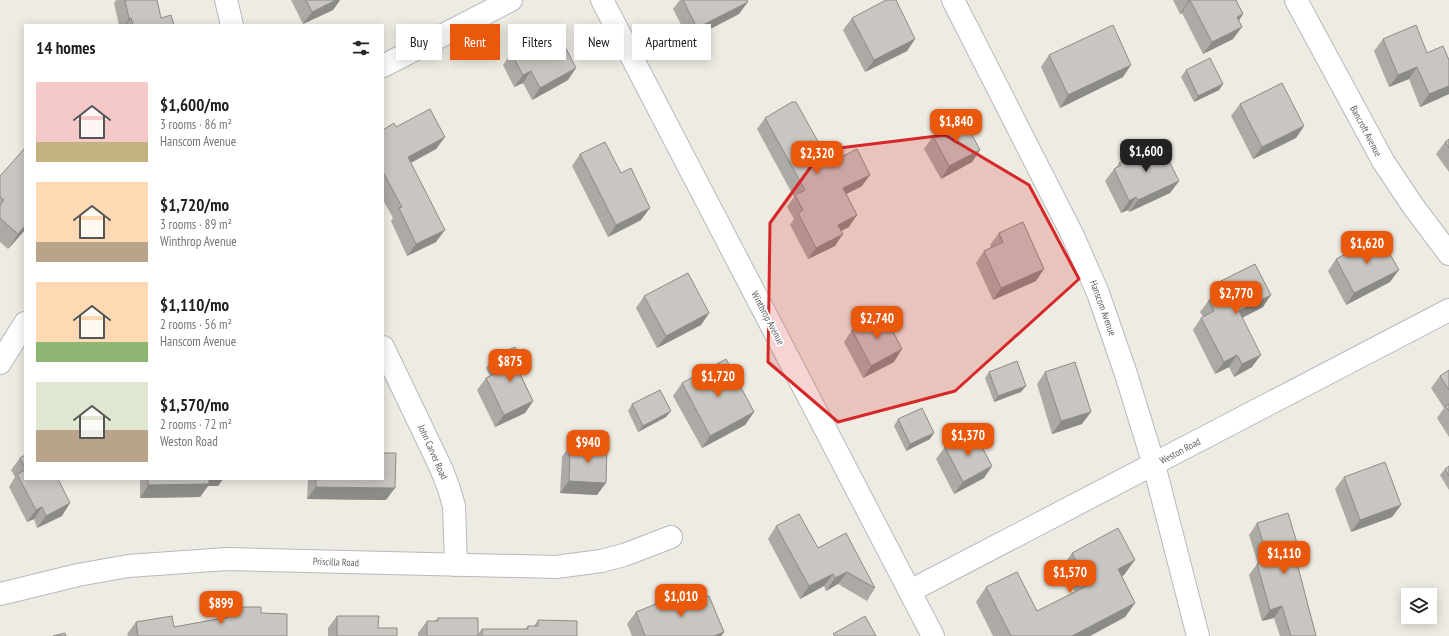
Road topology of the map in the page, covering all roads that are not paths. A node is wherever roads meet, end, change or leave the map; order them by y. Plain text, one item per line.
1 (226, 0) edge
2 (511, 0) edge
3 (602, 0) edge
4 (954, 0) edge
5 (1296, 0) edge
6 (232, 24) edge
7 (384, 65) edge
8 (1449, 254) edge
9 (1449, 310) edge
10 (24, 325) edge
11 (384, 349) edge
12 (0, 363) edge
13 (1154, 465) junction
14 (671, 537) dead end
15 (456, 565) junction
16 (910, 591) junction
17 (0, 594) edge
18 (933, 636) edge
19 (1198, 636) edge

1 - 6 street
2 - 7 street
3 - 16 street, Winthrop Avenue
4 - 13 street, Hanscom Avenue
5 - 8 street, Bancroft Avenue
9 - 13 street, Weston Road
10 - 12 street
11 - 15 street, John Carver Road
13 - 16 street, Weston Road
13 - 19 street, Hanscom Avenue
14 - 15 street, Priscilla Road
15 - 17 street, Priscilla Road
16 - 18 street, Winthrop Avenue

